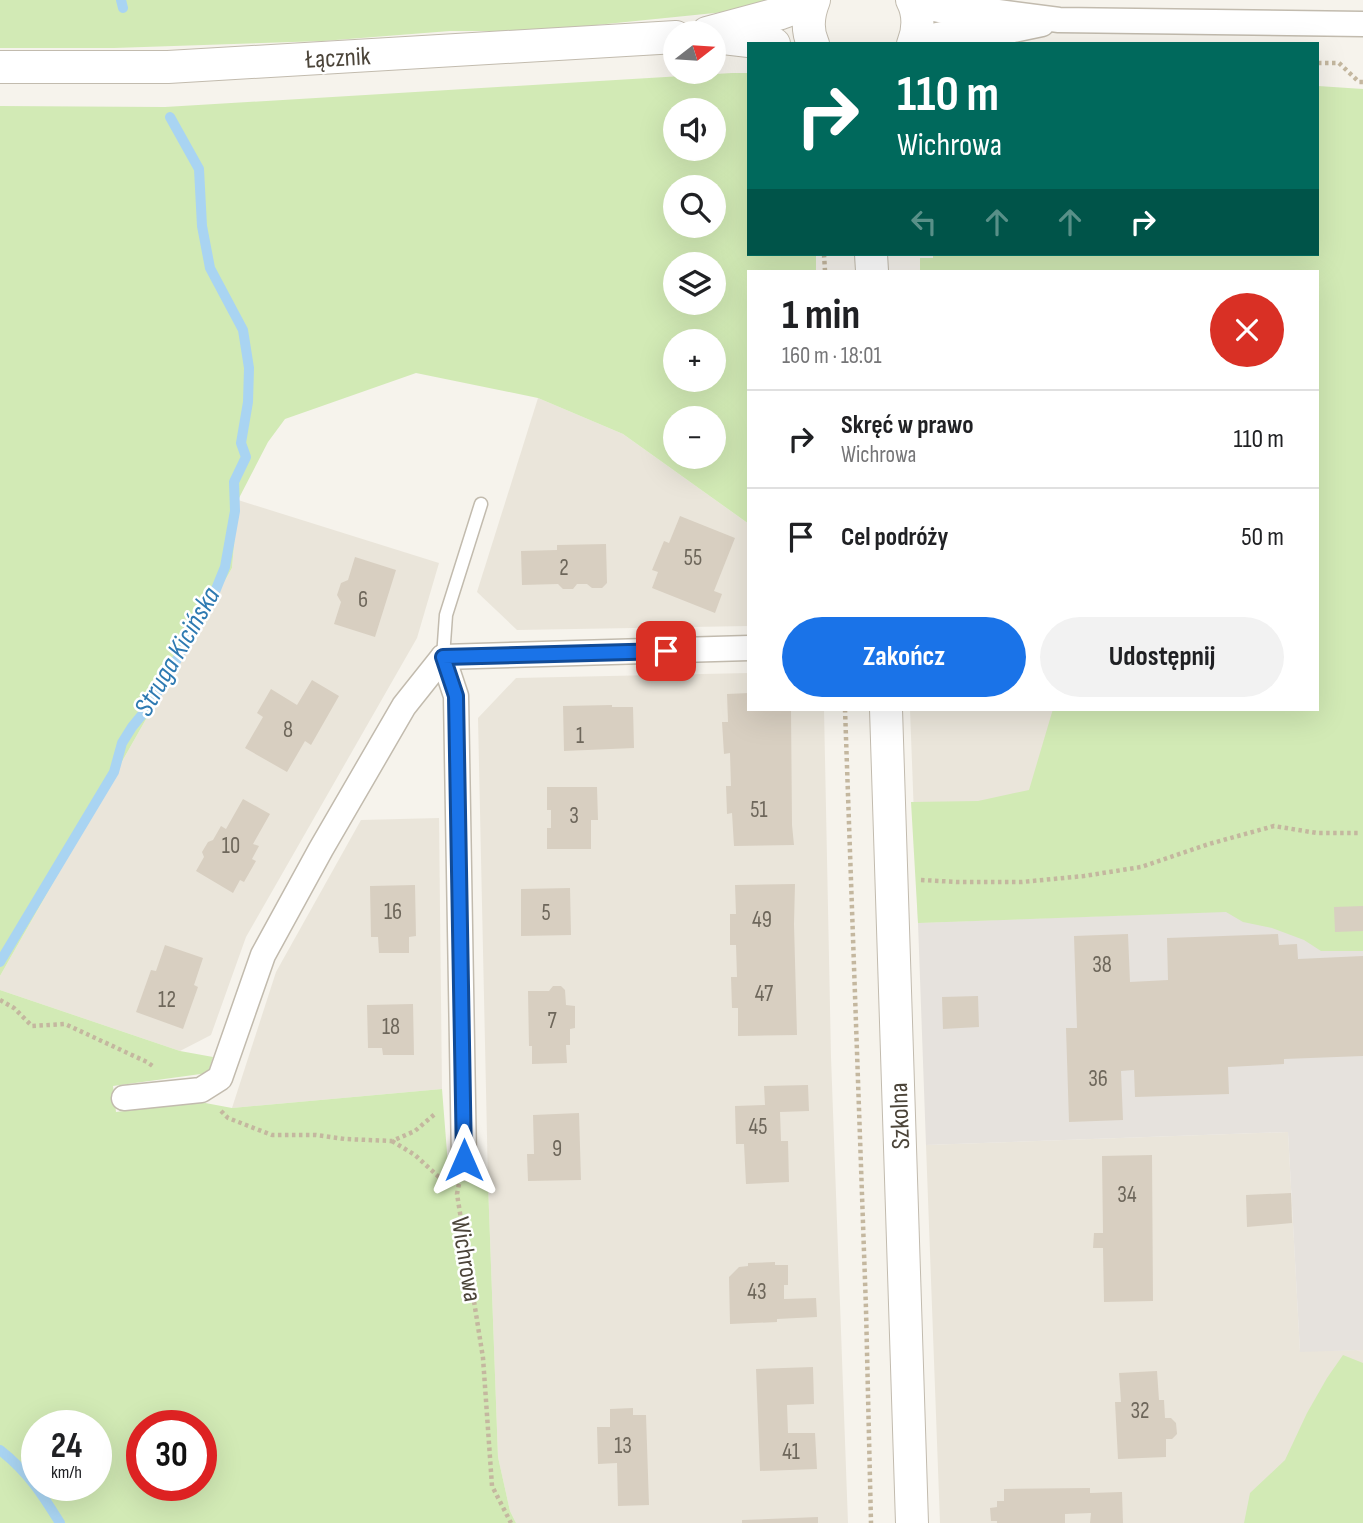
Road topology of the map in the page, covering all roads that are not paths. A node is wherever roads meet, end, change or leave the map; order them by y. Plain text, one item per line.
1 (813, 1) edge
2 (914, 2) edge
3 (1059, 20) junction
4 (1363, 24) edge
5 (726, 28) edge
6 (663, 38) edge
7 (726, 38) edge
8 (915, 41) edge
9 (757, 42) edge
10 (812, 42) edge
11 (0, 66) edge
12 (481, 504) dead end
13 (747, 648) edge
14 (443, 657) junction
15 (886, 711) edge
16 (124, 1098) dead end
17 (464, 1160) road end
18 (912, 1523) edge

1 - 5 street
1 - 10 street
2 - 3 street
2 - 8 street
3 - 4 street
3 - 8 street
6 - 11 street, Łącznik
7 - 9 street
12 - 14 lane
13 - 14 street
14 - 16 street
14 - 17 street
15 - 18 street, Szkolna

